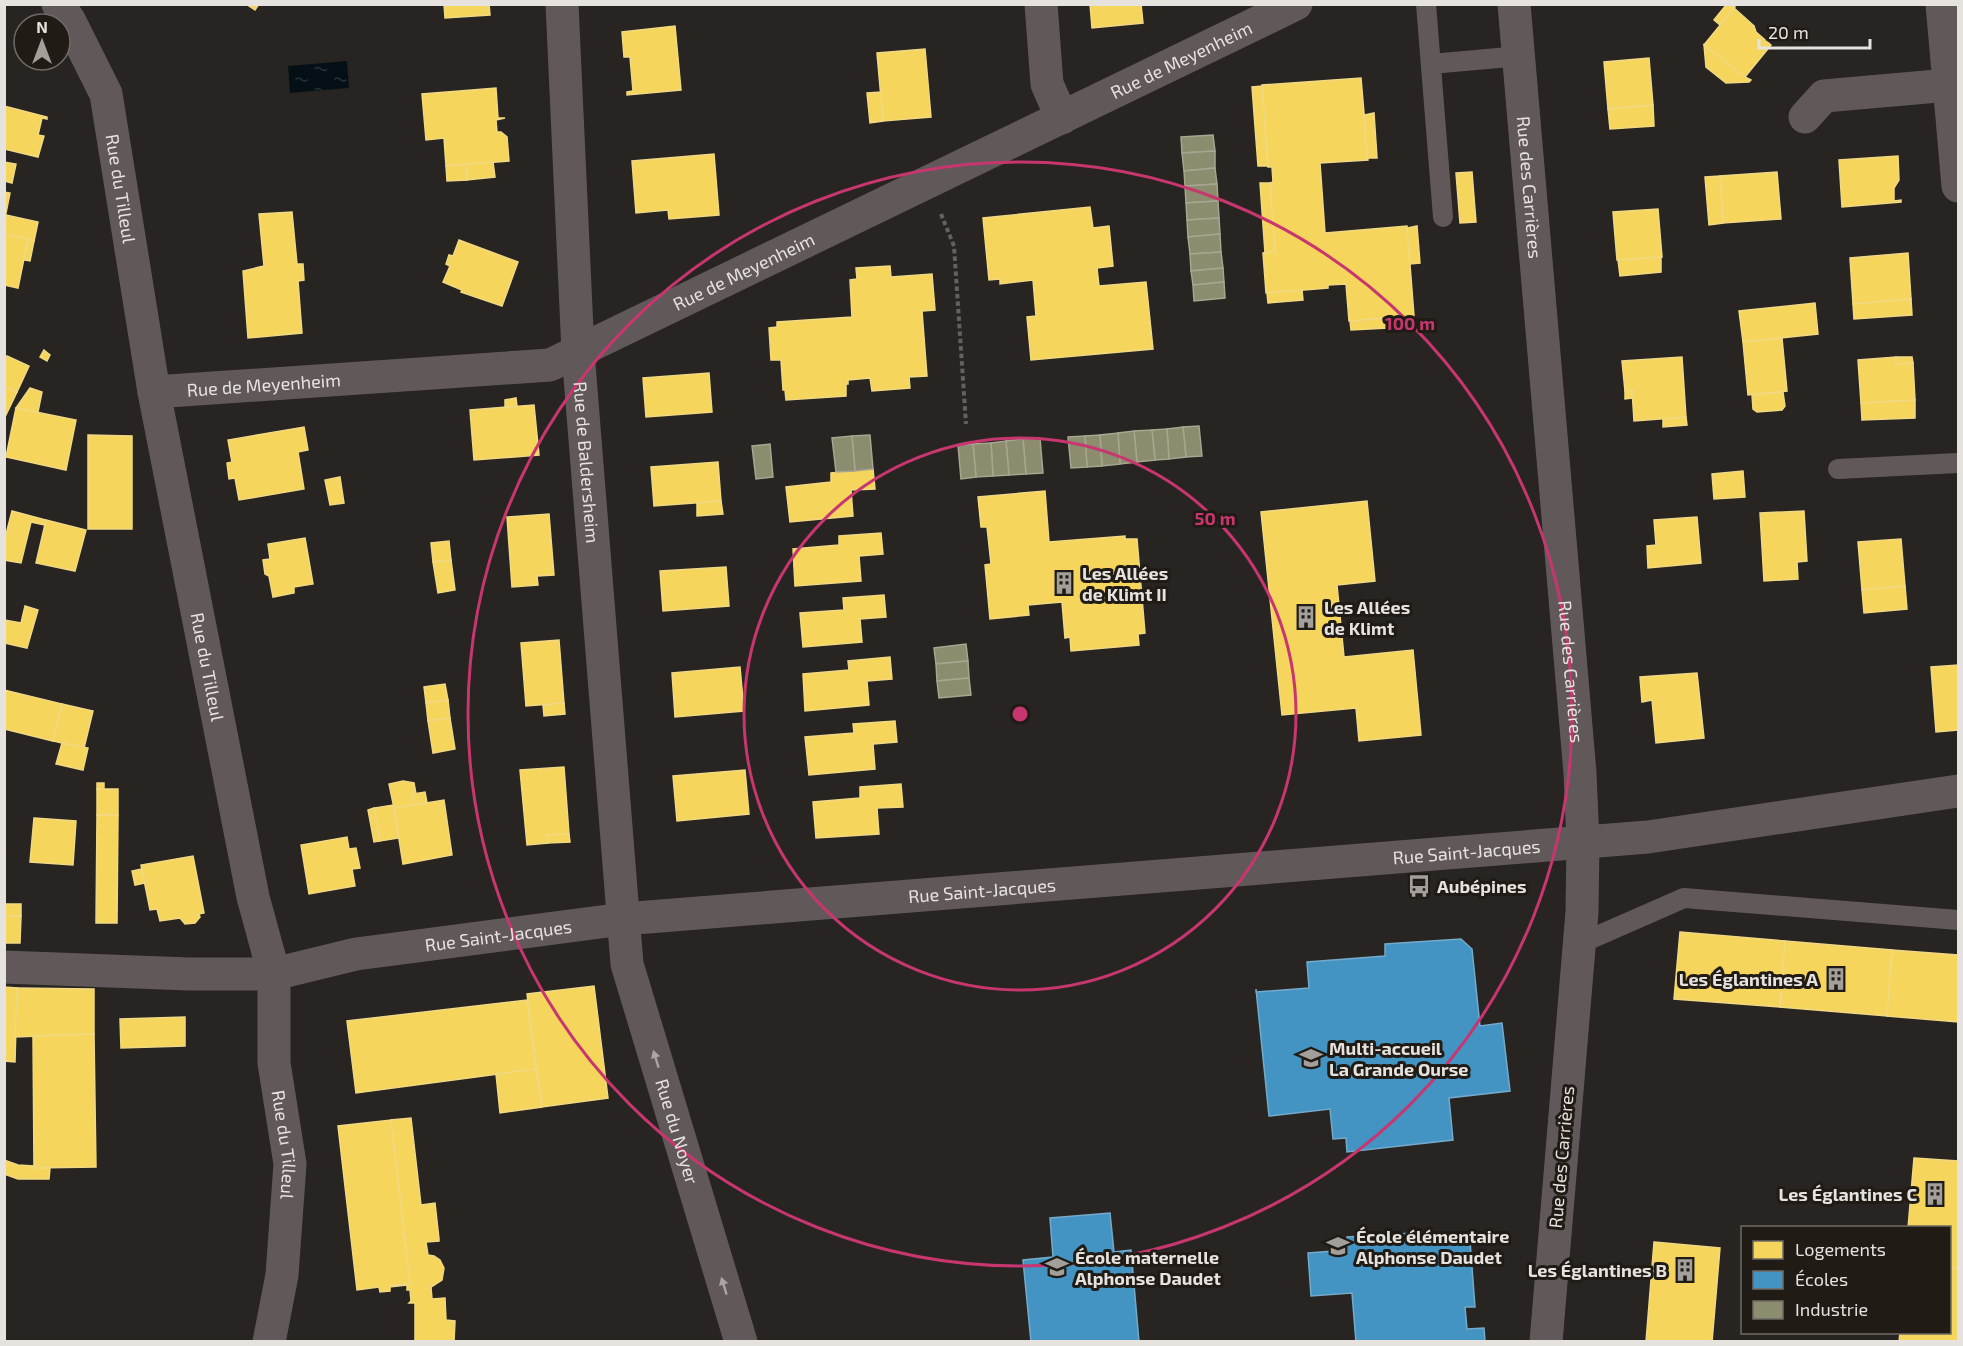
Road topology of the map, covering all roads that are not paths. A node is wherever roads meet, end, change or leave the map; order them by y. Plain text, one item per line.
1 (58, 4) edge
2 (562, 4) edge
3 (1041, 4) edge
4 (1296, 4) edge
5 (1426, 4) edge
6 (1514, 4) edge
7 (1942, 4) edge
8 (1520, 56) junction
9 (1431, 64) junction
10 (1949, 85) junction
11 (1805, 117) dead end
12 (1062, 118) junction
13 (1959, 186) edge
14 (1443, 217) dead end
15 (578, 352) junction
16 (154, 392) junction
17 (1959, 463) edge
18 (1838, 469) dead end
19 (1959, 791) edge
20 (1583, 843) junction
21 (623, 920) junction
22 (1959, 920) edge
23 (1579, 944) junction
24 (4, 967) edge
25 (274, 974) junction
26 (269, 1341) edge
27 (741, 1341) edge
28 (1546, 1341) edge

1 - 16 street, Rue du Tilleul
2 - 15 street, Rue de Baldersheim
3 - 12 street
4 - 12 street, Rue de Meyenheim
5 - 9 lane
6 - 8 street, Rue des Carrières
7 - 10 street
8 - 9 lane
8 - 20 street, Rue des Carrières
9 - 14 lane
10 - 11 street
10 - 13 street
12 - 15 street, Rue de Meyenheim
15 - 16 street, Rue de Meyenheim
15 - 21 street, Rue de Baldersheim
16 - 25 street, Rue du Tilleul
17 - 18 lane
19 - 20 street, Rue Saint-Jacques
20 - 21 street, Rue Saint-Jacques
20 - 23 street, Rue des Carrières
21 - 25 street, Rue Saint-Jacques
27 -> 21 street, Rue du Noyer
22 - 23 lane
23 - 28 street, Rue des Carrières
24 - 25 street, Rue Saint-Jacques
25 - 26 street, Rue du Tilleul

